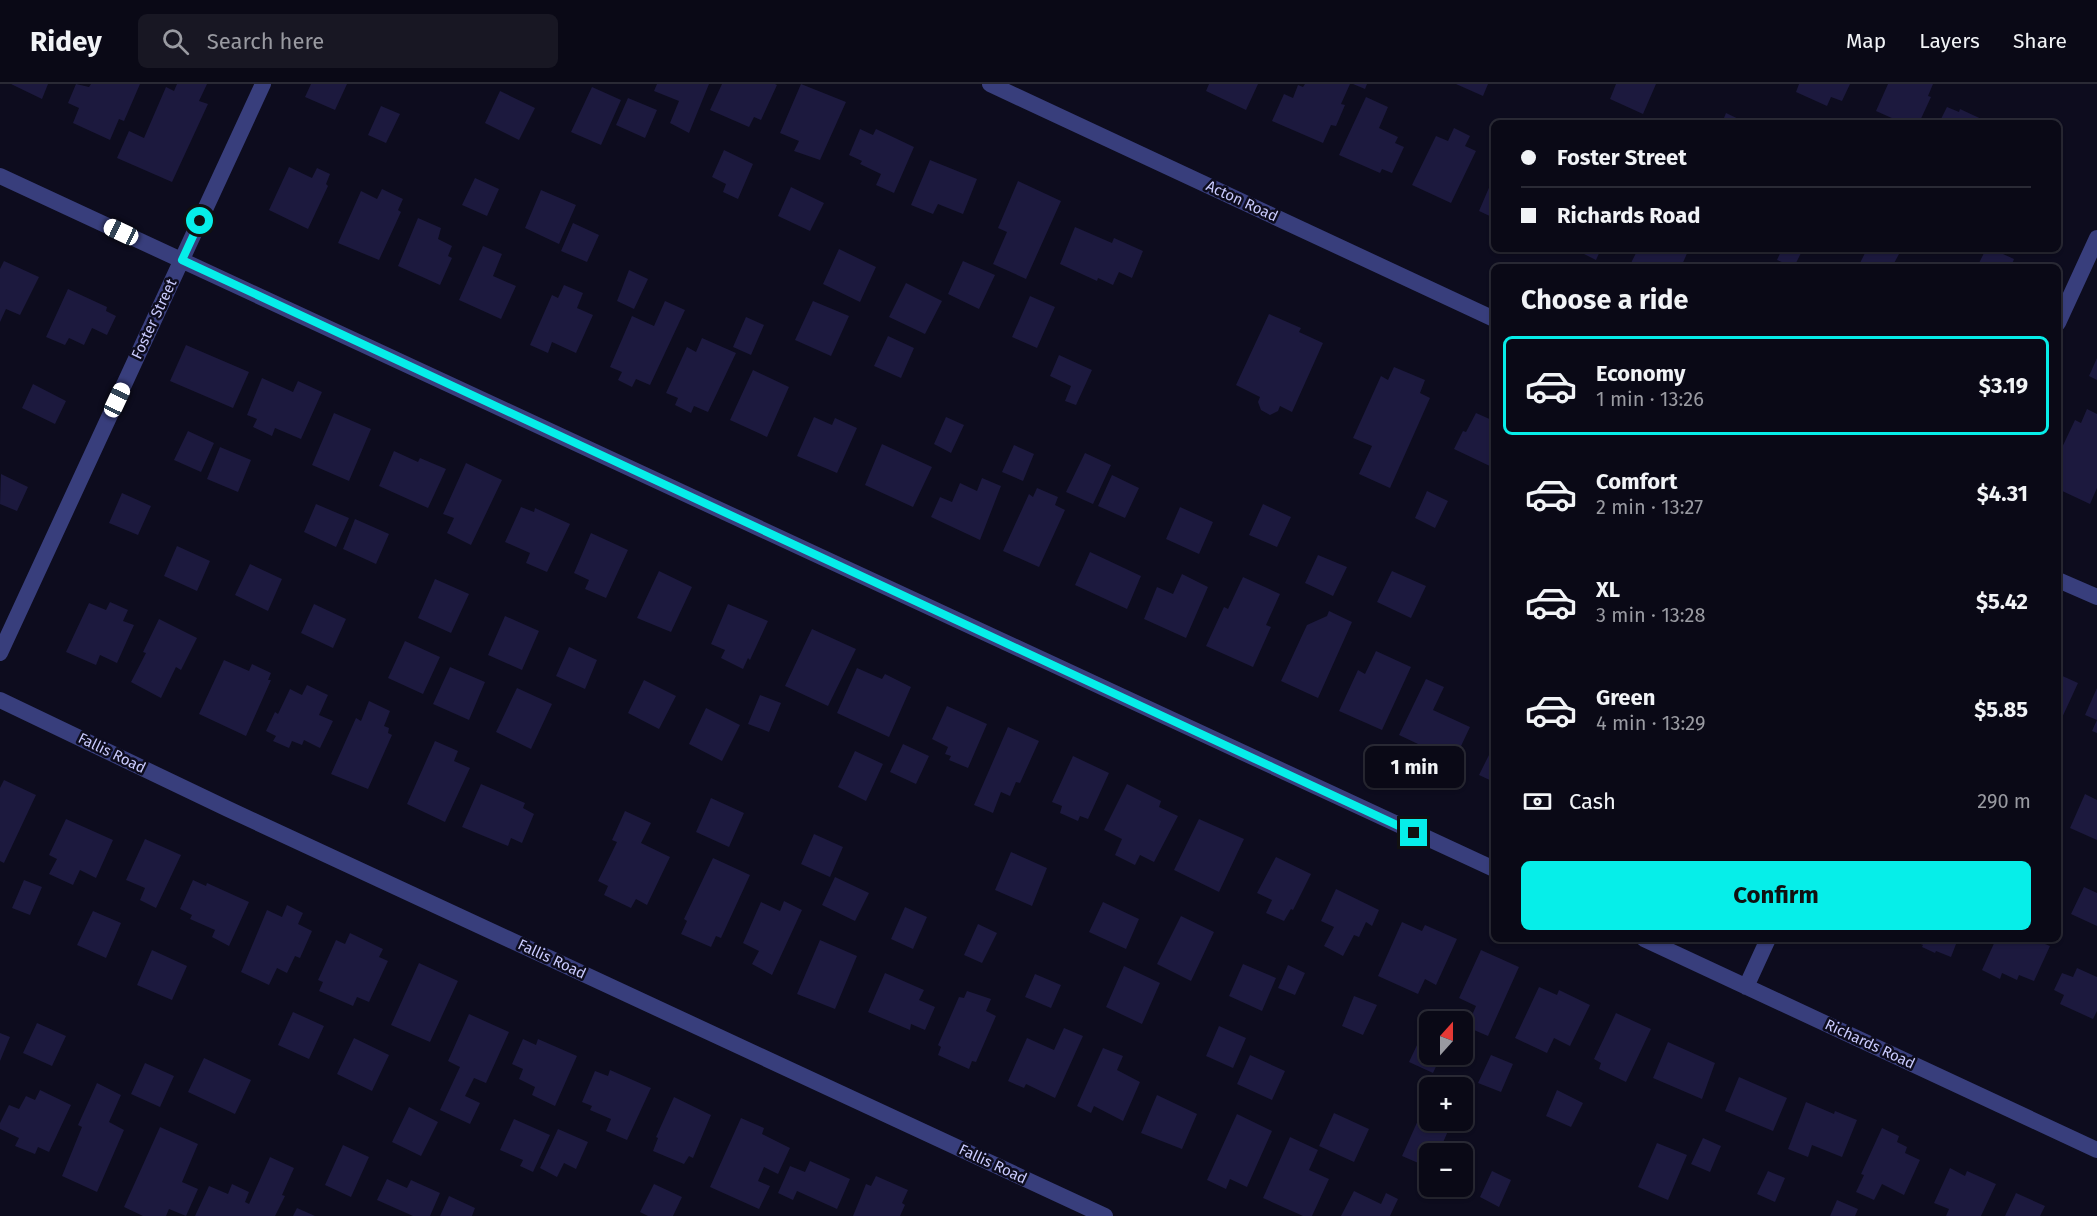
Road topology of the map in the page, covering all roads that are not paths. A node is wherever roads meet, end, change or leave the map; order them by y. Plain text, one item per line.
1 (263, 84) edge
2 (990, 84) edge
3 (0, 176) edge
4 (2097, 238) edge
5 (182, 260) junction
6 (2061, 316) edge
7 (1491, 318) edge
8 (2061, 581) edge
9 (2097, 597) edge
10 (0, 652) edge
11 (0, 700) edge
12 (1491, 868) edge
13 (1650, 942) edge
14 (1767, 942) edge
15 (1746, 987) junction
16 (2097, 1150) edge
17 (1105, 1216) edge

1 - 5 street, Foster Street
2 - 7 street, Acton Road
3 - 5 street
4 - 6 street
5 - 10 street, Foster Street
5 - 12 street
8 - 9 street
11 - 17 street, Fallis Road
13 - 15 street, Richards Road
14 - 15 street
15 - 16 street, Richards Road

